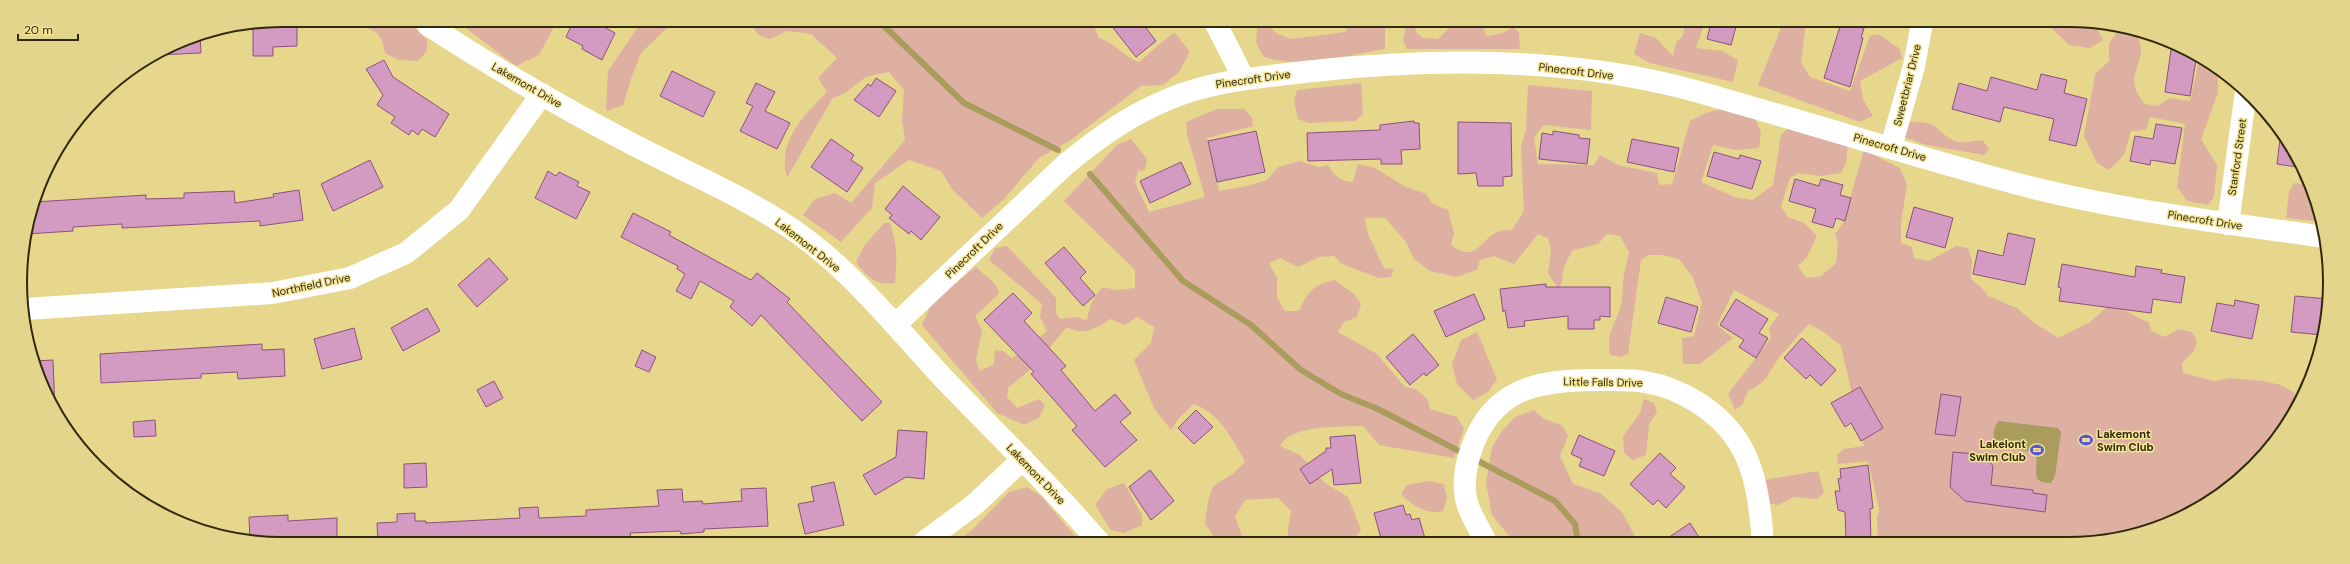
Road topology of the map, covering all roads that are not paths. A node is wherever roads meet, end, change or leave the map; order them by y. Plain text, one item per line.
1 (431, 27) edge
2 (1218, 27) edge
3 (1921, 27) edge
4 (1244, 79) junction
5 (542, 94) junction
6 (2245, 99) edge
7 (1891, 148) junction
8 (2228, 224) junction
9 (2319, 236) edge
10 (29, 308) edge
11 (895, 325) junction
12 (1023, 459) junction
13 (931, 537) edge
14 (1094, 537) edge
15 (1484, 537) edge
16 (1762, 537) edge

1 - 5 street, Lakemont Drive
2 - 4 street
3 - 7 street, Sweetbriar Drive
4 - 7 street, Pinecroft Drive
4 - 11 street, Pinecroft Drive
5 - 10 street, Northfield Drive
5 - 11 street, Lakemont Drive
6 - 8 street, Stanford Street
7 - 8 street, Pinecroft Drive
8 - 9 street, Pinecroft Drive
11 - 12 street, Lakemont Drive
12 - 13 street
12 - 14 street, Lakemont Drive
15 - 16 street, Little Falls Drive

